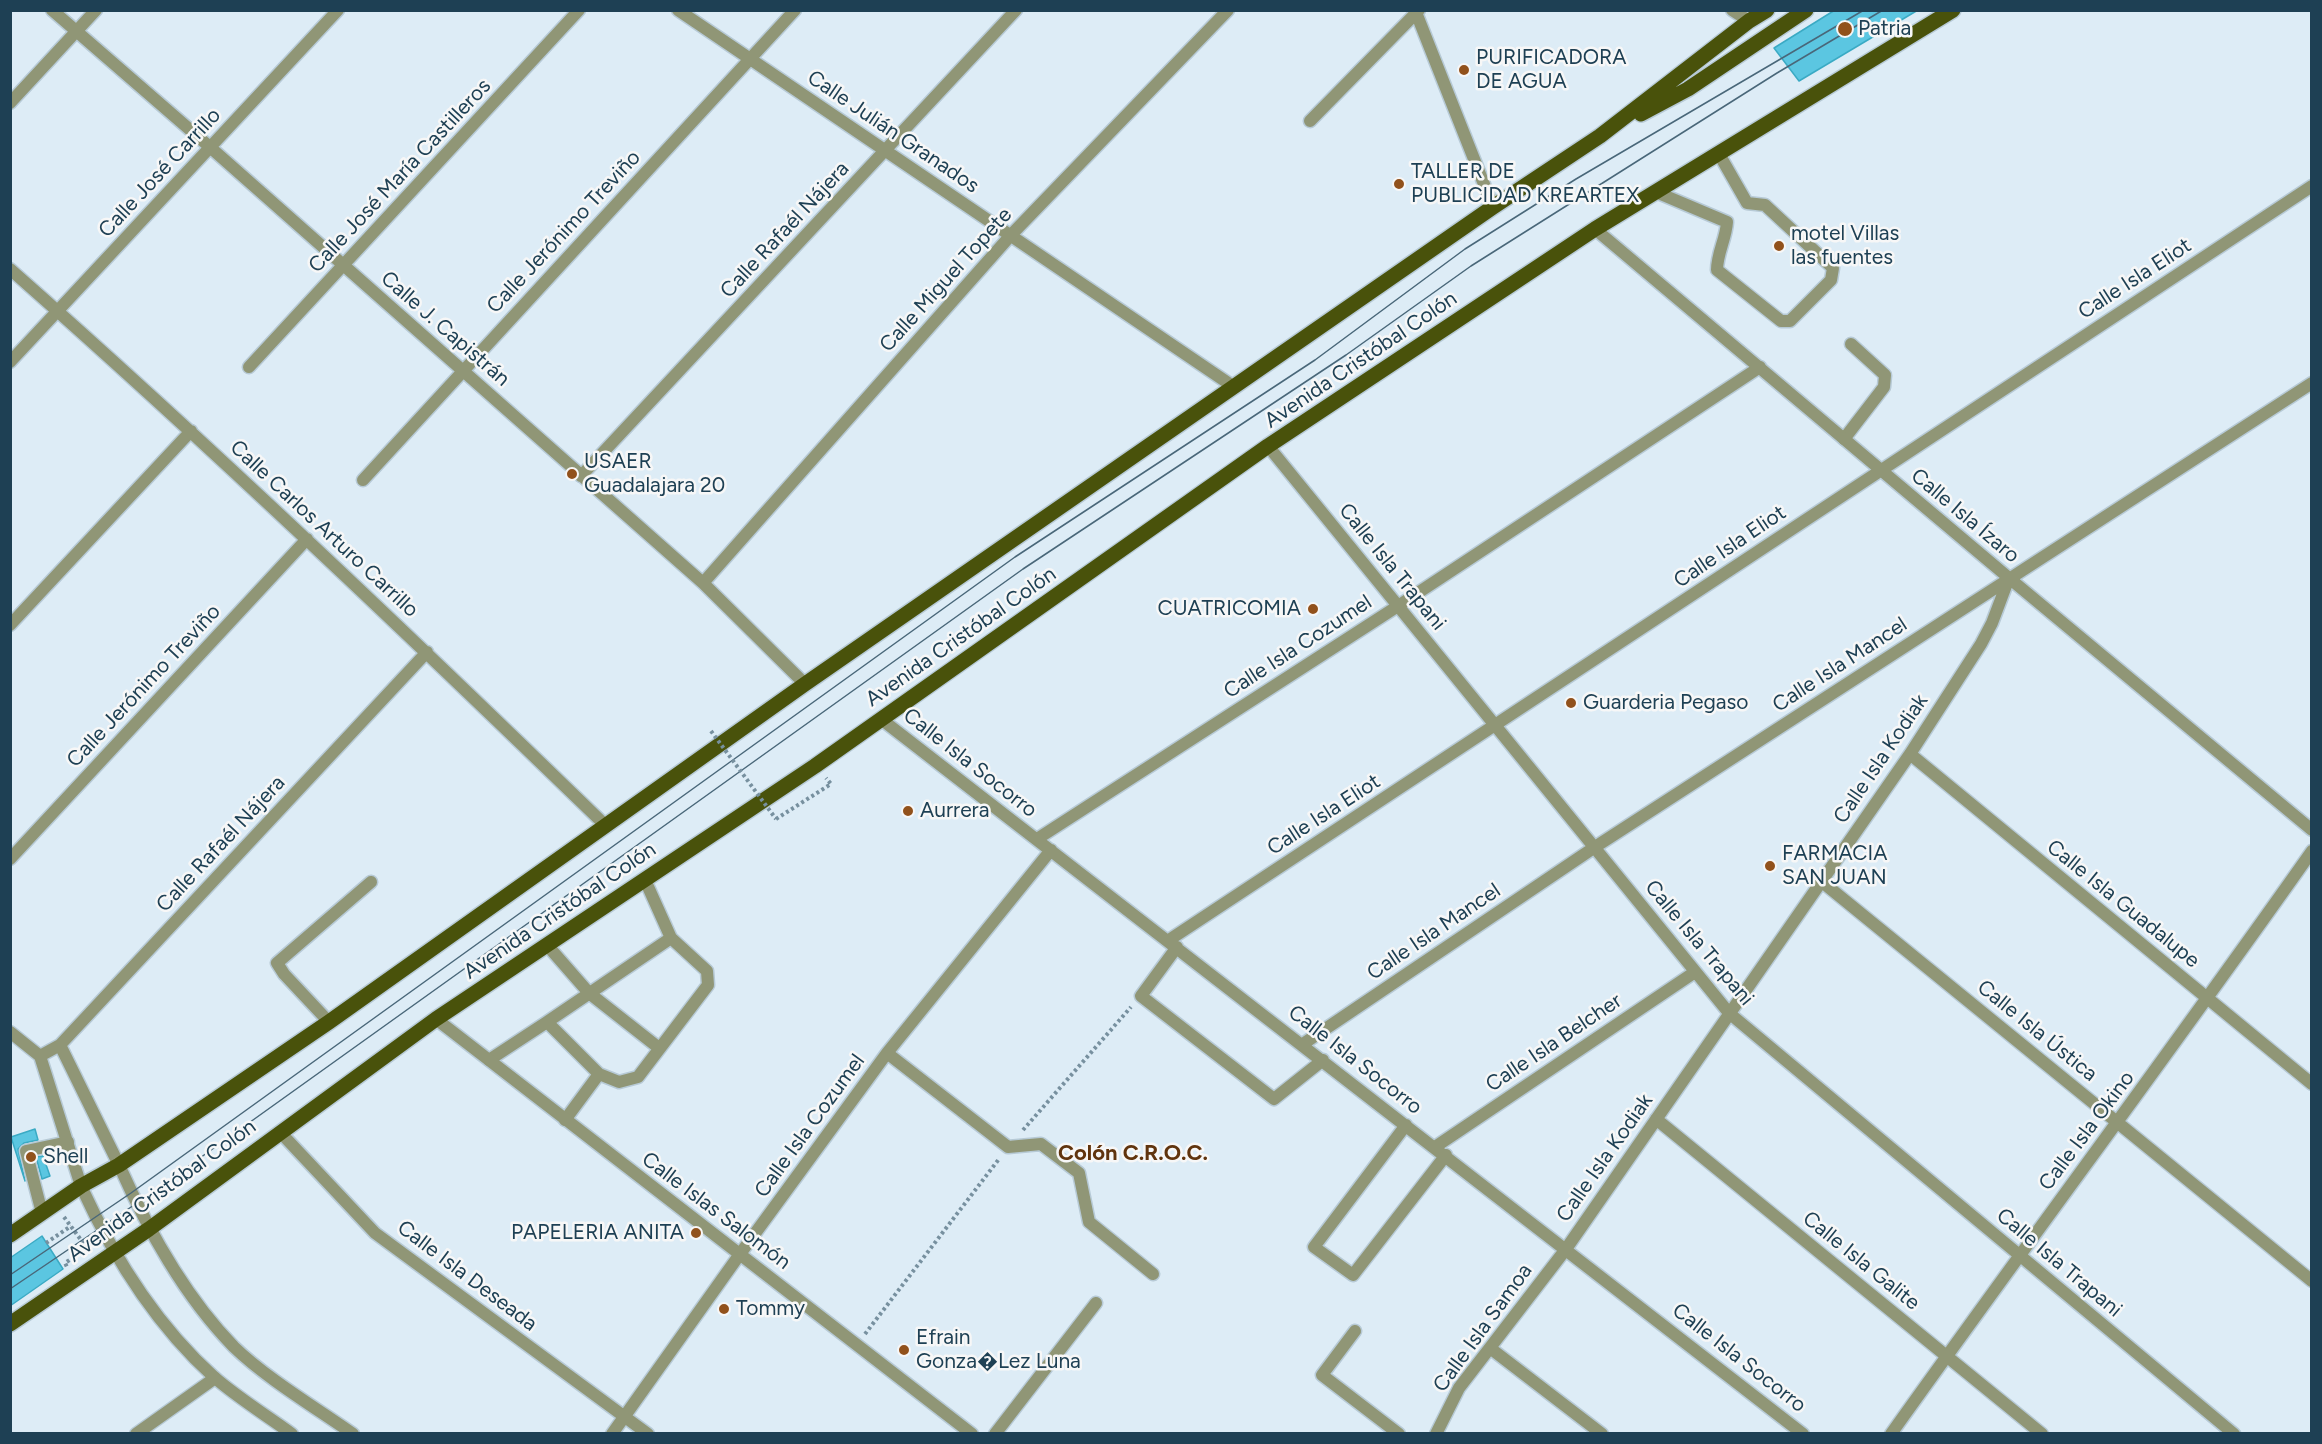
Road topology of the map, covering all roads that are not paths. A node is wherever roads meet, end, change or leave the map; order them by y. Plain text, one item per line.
1 (52, 10) edge
2 (96, 10) edge
3 (338, 10) edge
4 (579, 10) edge
5 (678, 10) edge
6 (795, 10) edge
7 (1016, 10) edge
8 (1228, 10) edge
9 (1732, 10) edge
10 (1762, 10) edge
11 (1767, 10) edge
12 (1806, 10) edge
13 (1953, 10) edge
14 (1416, 11) edge
15 (1749, 21) junction
16 (77, 32) junction
17 (750, 59) junction
18 (10, 104) edge
19 (1310, 121) dead end
20 (1600, 136) junction
21 (211, 148) junction
22 (886, 150) junction
23 (1719, 154) junction
24 (2312, 186) edge
25 (1656, 192) junction
26 (1493, 207) junction
27 (1595, 229) junction
28 (1011, 235) junction
29 (344, 266) junction
30 (10, 269) edge
31 (58, 311) junction
32 (1851, 344) dead end
33 (10, 362) edge
34 (249, 367) dead end
35 (1760, 367) junction
36 (462, 371) junction
37 (2312, 383) edge
38 (1234, 387) junction
39 (191, 431) junction
40 (1844, 439) junction
41 (1268, 447) junction
42 (1881, 470) junction
43 (581, 476) junction
44 (363, 480) dead end
45 (307, 539) junction
46 (2009, 578) junction
47 (703, 584) junction
48 (1398, 606) junction
49 (10, 625) edge
50 (427, 652) junction
51 (805, 684) junction
52 (881, 719) junction
53 (1496, 726) junction
54 (1910, 754) junction
55 (605, 825) junction
56 (2312, 830) edge
57 (1037, 839) junction
58 (1594, 847) junction
59 (1051, 850) junction
60 (2312, 852) edge
61 (10, 859) edge
62 (645, 880) junction
63 (1821, 880) junction
64 (371, 882) dead end
65 (671, 938) junction
66 (1173, 944) junction
67 (547, 945) junction
68 (1695, 972) junction
69 (589, 993) junction
70 (2208, 999) junction
71 (1729, 1013) junction
72 (436, 1019) junction
73 (329, 1022) junction
74 (547, 1022) junction
75 (11, 1034) edge
76 (1303, 1044) junction
77 (60, 1045) junction
78 (659, 1048) junction
79 (887, 1053) junction
80 (40, 1056) junction
81 (489, 1060) junction
82 (1323, 1060) junction
83 (599, 1074) junction
84 (2312, 1084) edge
85 (1656, 1119) junction
86 (565, 1120) junction
87 (2118, 1122) junction
88 (1406, 1125) junction
89 (280, 1132) junction
90 (68, 1142) junction
91 (1435, 1147) junction
92 (1446, 1155) junction
93 (119, 1165) junction
94 (81, 1186) junction
95 (48, 1209) junction
96 (149, 1229) junction
97 (10, 1235) edge
98 (1566, 1248) junction
99 (115, 1253) junction
100 (740, 1254) junction
101 (2019, 1255) junction
102 (1153, 1274) dead end
103 (2312, 1281) edge
104 (1096, 1303) dead end
105 (10, 1324) edge
106 (1355, 1332) dead end
107 (1490, 1348) junction
108 (1947, 1356) junction
109 (215, 1378) junction
110 (624, 1416) junction
111 (136, 1434) edge
112 (292, 1434) edge
113 (353, 1434) edge
114 (612, 1434) edge
115 (648, 1434) edge
116 (972, 1434) edge
117 (995, 1434) edge
118 (1399, 1434) edge
119 (1436, 1434) edge
120 (1602, 1434) edge
121 (1803, 1434) edge
122 (1892, 1434) edge
123 (2042, 1434) edge
124 (2234, 1434) edge

1 - 16 street, Calle J. Capistrán
2 - 16 street
3 - 21 street, Calle José Carrillo
4 - 29 street, Calle José María Castilleros
5 - 17 street, Calle Julián Granados
6 - 17 street, Calle Jerónimo Treviño
7 - 22 street, Calle Rafaél Nájera
8 - 28 street, Calle Miguel Topete
9 - 15 street
10 - 15 street
11 - 15 main road, Avenida Cristóbal Colón
12 - 20 main road
13 - 23 main road, Avenida Cristóbal Colón
14 - 19 street
14 - 26 street
15 - 20 main road, Avenida Cristóbal Colón
16 - 18 street
16 - 21 street, Calle J. Capistrán
17 - 22 street, Calle Julián Granados
17 - 36 street, Calle Jerónimo Treviño
20 - 26 main road, Avenida Cristóbal Colón
21 - 29 street, Calle J. Capistrán
21 - 31 street, Calle José Carrillo
22 - 28 street, Calle Julián Granados
22 - 43 street, Calle Rafaél Nájera
23 - 25 main road, Avenida Cristóbal Colón
23 - 25 street
24 - 42 street, Calle Isla Eliot
25 - 27 main road, Avenida Cristóbal Colón
26 - 38 main road, Avenida Cristóbal Colón
27 - 35 street, Calle Isla Ízaro
27 - 41 main road, Avenida Cristóbal Colón
28 - 38 street, Calle Julián Granados
28 - 47 street, Calle Miguel Topete
29 - 34 street, Calle José María Castilleros
29 - 36 street, Calle J. Capistrán
30 - 31 street, Calle Carlos Arturo Carrillo
31 - 33 street, Calle José Carrillo
31 - 39 street, Calle Carlos Arturo Carrillo
32 - 40 street
35 - 40 street, Calle Isla Ízaro
35 - 48 street, Calle Isla Cozumel
36 - 43 street, Calle J. Capistrán
36 - 44 street, Calle Jerónimo Treviño
37 - 46 street, Calle Isla Mancel
38 - 51 main road, Avenida Cristóbal Colón
39 - 45 street, Calle Carlos Arturo Carrillo
39 - 49 street
40 - 42 street, Calle Isla Ízaro
41 - 48 street, Calle Isla Trapani
41 - 52 main road, Avenida Cristóbal Colón
42 - 46 street, Calle Isla Ízaro
42 - 53 street, Calle Isla Eliot
43 - 47 street, Calle J. Capistrán
45 - 50 street, Calle Carlos Arturo Carrillo
45 - 61 street, Calle Jerónimo Treviño
46 - 54 street, Calle Isla Kodiak
46 - 56 street, Calle Isla Ízaro
46 - 58 street, Calle Isla Mancel
47 - 51 street, Calle J. Capistrán
48 - 53 street, Calle Isla Trapani
48 - 57 street, Calle Isla Cozumel
50 - 55 street, Calle Carlos Arturo Carrillo
50 - 77 street, Calle Rafaél Nájera
51 - 55 main road, Avenida Cristóbal Colón
52 - 57 street, Calle Isla Socorro
52 - 62 main road, Avenida Cristóbal Colón
53 - 58 street, Calle Isla Trapani
53 - 66 street, Calle Isla Eliot
54 - 63 street, Calle Isla Kodiak
54 - 70 street, Calle Isla Guadalupe
55 - 73 main road, Avenida Cristóbal Colón
57 - 59 street, Calle Isla Socorro
58 - 68 street, Calle Isla Trapani
58 - 76 street, Calle Isla Mancel
59 - 66 street, Calle Isla Socorro
59 - 79 street, Calle Isla Cozumel
60 - 70 street, Calle Isla Okino
62 - 65 street
62 - 67 main road, Avenida Cristóbal Colón
63 - 71 street, Calle Isla Kodiak
63 - 87 street, Calle Isla Ústica
64 - 73 street
65 - 69 street
65 - 78 street
66 - 76 street, Calle Isla Socorro
66 - 82 street
67 - 69 street
67 - 72 main road, Avenida Cristóbal Colón
68 - 71 street, Calle Isla Trapani
68 - 91 street, Calle Isla Belcher
69 - 74 street
69 - 78 street
70 - 84 street, Calle Isla Guadalupe
70 - 87 street, Calle Isla Okino
71 - 85 street, Calle Isla Kodiak
71 - 101 street, Calle Isla Trapani
72 - 81 street, Calle Islas Salomón
72 - 89 main road, Avenida Cristóbal Colón
73 - 93 main road, Avenida Cristóbal Colón
74 - 81 street
74 - 83 street
75 - 80 street
76 - 82 street, Calle Isla Socorro
77 - 80 street, Calle Rafaél Nájera
77 - 93 street
78 - 83 street
79 - 100 street, Calle Isla Cozumel
79 - 102 street
80 - 90 street
81 - 86 street, Calle Islas Salomón
82 - 88 street, Calle Isla Socorro
83 - 86 street
85 - 98 street, Calle Isla Kodiak
85 - 108 street, Calle Isla Galite
86 - 100 street, Calle Islas Salomón
87 - 101 street, Calle Isla Okino
87 - 103 street, Calle Isla Ústica
88 - 91 street, Calle Isla Socorro
88 - 92 street
89 - 96 main road, Avenida Cristóbal Colón
89 - 110 street, Calle Isla Deseada
90 - 94 street
90 - 95 street
91 - 92 street, Calle Isla Socorro
92 - 98 street, Calle Isla Socorro
93 - 94 main road, Avenida Cristóbal Colón
93 - 96 street
94 - 95 main road, Avenida Cristóbal Colón
94 - 99 street
95 - 97 main road, Avenida Cristóbal Colón
96 - 99 main road, Avenida Cristóbal Colón
96 - 113 street
98 - 107 street, Calle Isla Samoa
98 - 121 street, Calle Isla Socorro
99 - 105 main road, Avenida Cristóbal Colón
99 - 109 street
100 - 110 street, Calle Isla Cozumel
100 - 116 street, Calle Islas Salomón
101 - 108 street, Calle Isla Okino
101 - 124 street, Calle Isla Trapani
104 - 117 street
106 - 118 street
107 - 119 street, Calle Isla Samoa
107 - 120 street
108 - 122 street, Calle Isla Okino
108 - 123 street, Calle Isla Galite
109 - 111 street
109 - 112 street
110 - 114 street, Calle Isla Cozumel
110 - 115 street, Calle Isla Deseada

